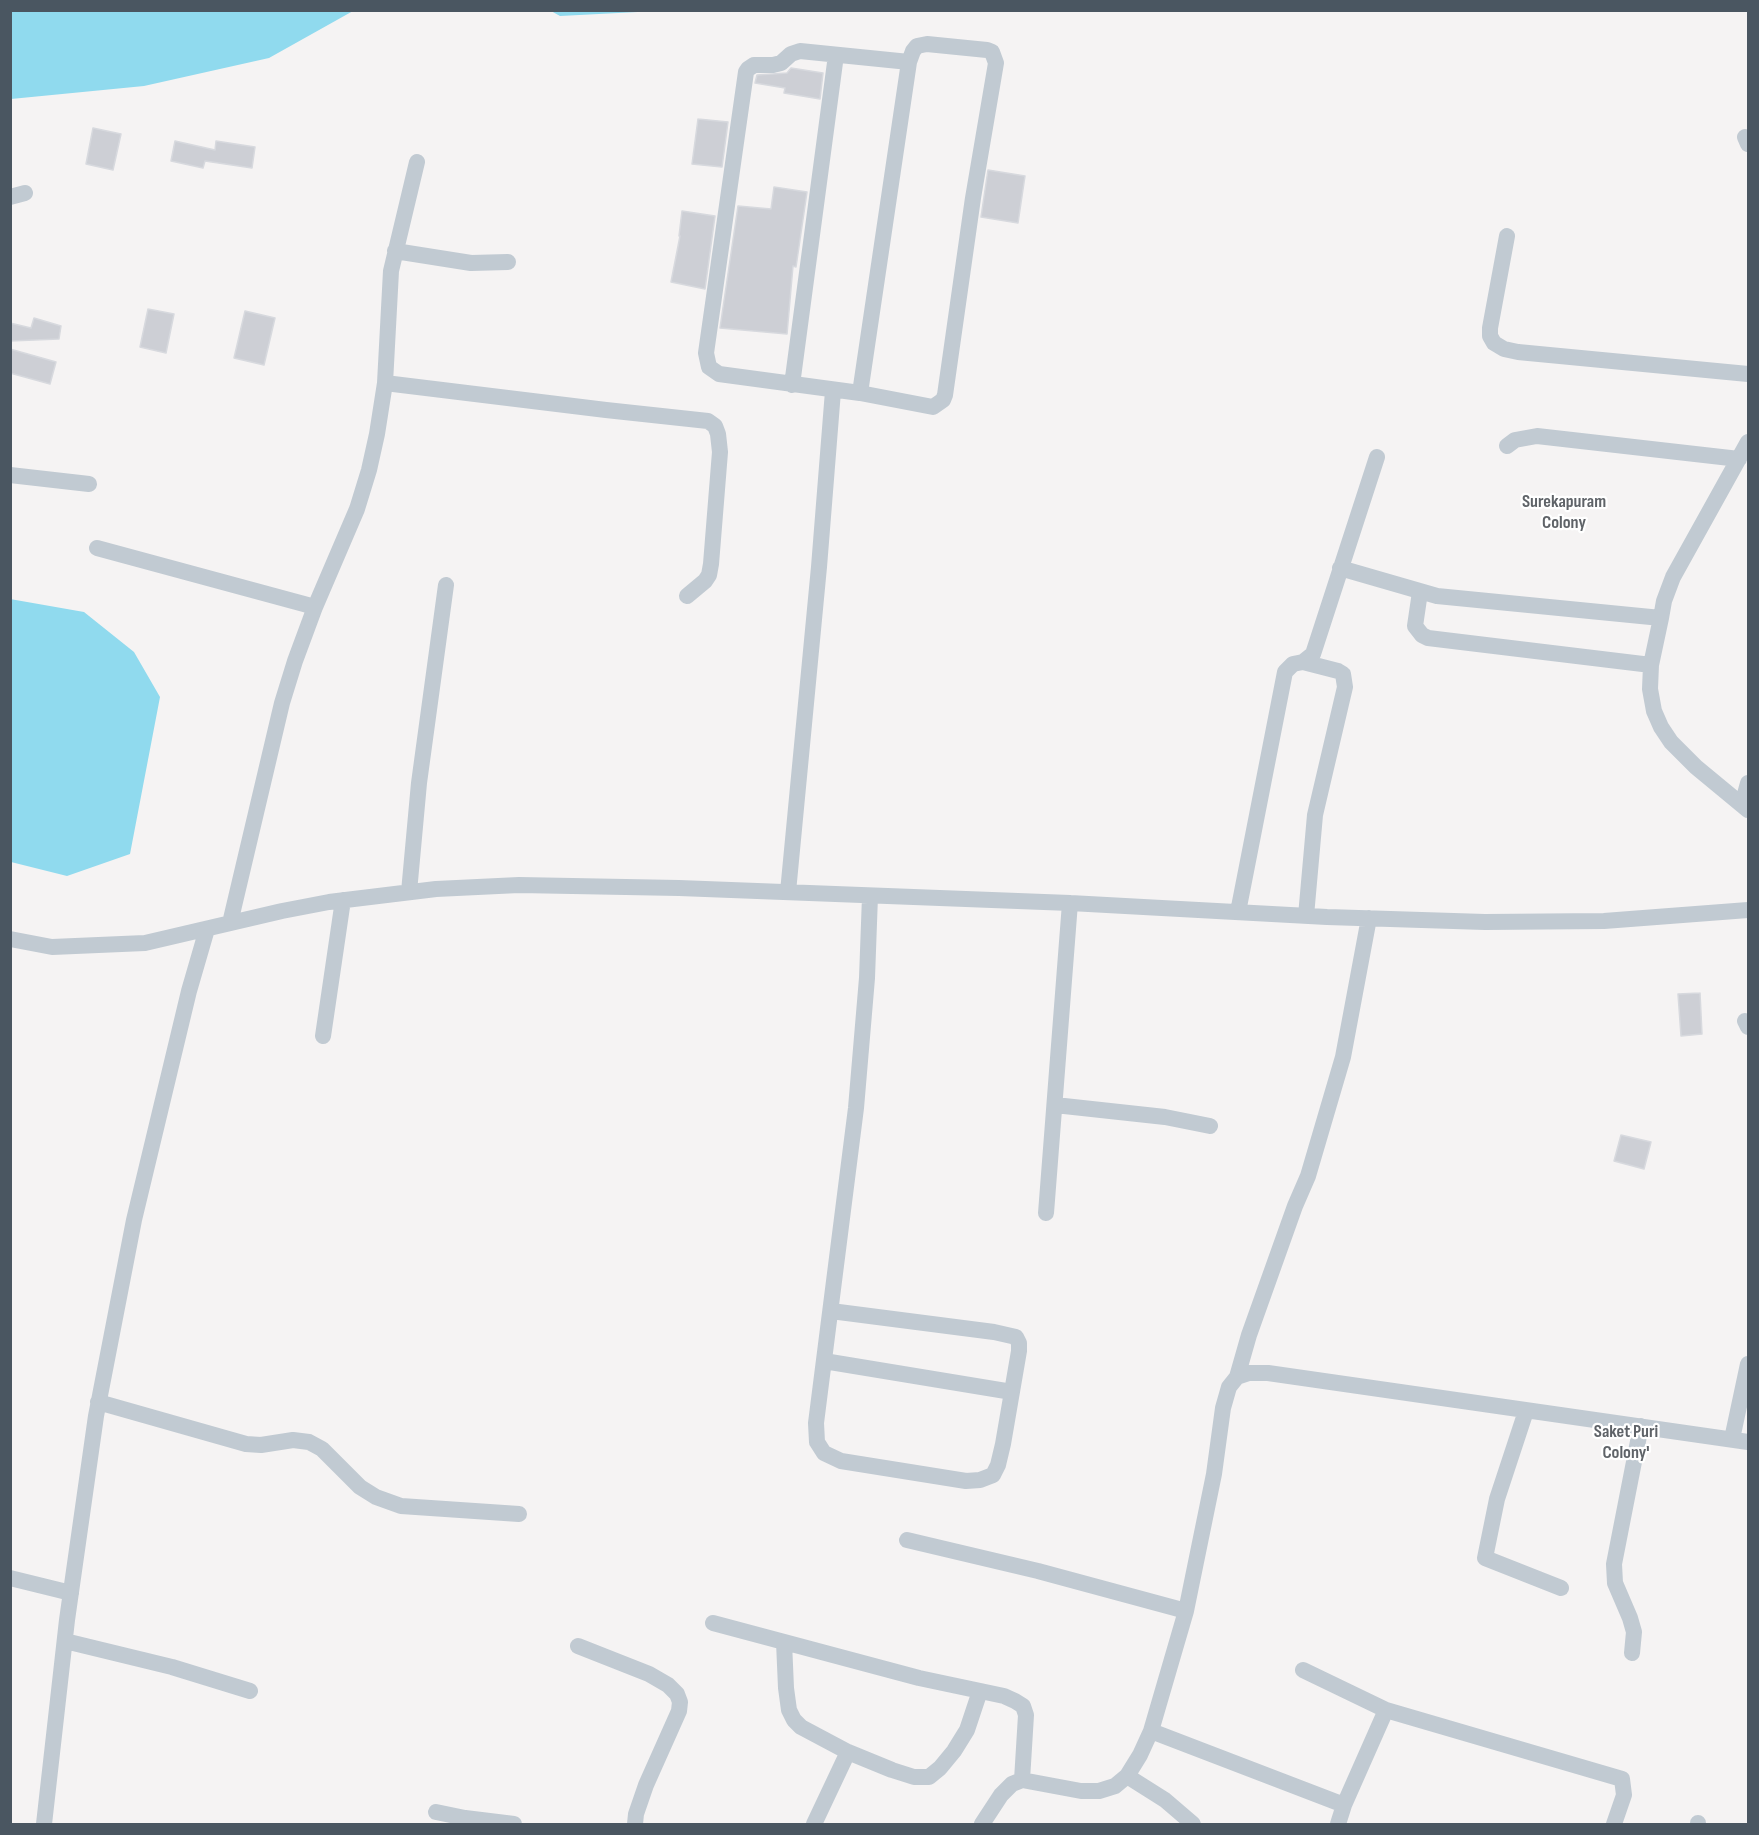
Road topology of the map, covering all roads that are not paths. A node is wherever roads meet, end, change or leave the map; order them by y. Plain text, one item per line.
1 (836, 55) junction
2 (909, 62) junction
3 (417, 162) dead end
4 (1507, 236) dead end
5 (395, 251) junction
6 (508, 262) dead end
7 (1749, 374) edge
8 (385, 383) junction
9 (792, 385) junction
10 (833, 391) junction
11 (860, 393) junction
12 (1749, 442) edge
13 (1507, 446) dead end
14 (1377, 458) dead end
15 (1738, 459) junction
16 (10, 475) edge
17 (89, 484) dead end
18 (97, 548) dead end
19 (1340, 568) junction
20 (446, 585) dead end
21 (1420, 592) junction
22 (687, 596) dead end
23 (315, 607) junction
24 (1660, 618) junction
25 (1303, 662) junction
26 (1651, 665) junction
27 (1749, 783) edge
28 (1745, 808) edge
29 (409, 892) junction
30 (788, 892) junction
31 (870, 896) junction
32 (343, 900) junction
33 (1070, 903) junction
34 (1749, 910) edge
35 (1238, 912) junction
36 (1306, 916) junction
37 (1369, 918) junction
38 (230, 923) junction
39 (207, 929) junction
40 (10, 939) edge
41 (323, 1036) dead end
42 (1054, 1105) junction
43 (1210, 1126) dead end
44 (1046, 1213) dead end
45 (831, 1311) junction
46 (824, 1361) junction
47 (1749, 1364) edge
48 (1237, 1377) junction
49 (1012, 1392) junction
50 (98, 1402) junction
51 (1526, 1411) junction
52 (1641, 1426) junction
53 (1741, 1440) edge
54 (519, 1514) dead end
55 (907, 1540) dead end
56 (10, 1578) edge
57 (1561, 1588) dead end
58 (71, 1593) junction
59 (1186, 1611) junction
60 (713, 1623) dead end
61 (64, 1641) junction
62 (784, 1642) junction
63 (578, 1646) dead end
64 (1632, 1653) dead end
65 (1303, 1670) dead end
66 (250, 1691) dead end
67 (980, 1691) junction
68 (1386, 1710) junction
69 (1151, 1731) junction
70 (848, 1752) junction
71 (1127, 1776) junction
72 (1022, 1780) junction
73 (1344, 1805) junction
74 (436, 1812) dead end
75 (44, 1824) edge
76 (514, 1824) edge
77 (635, 1824) edge
78 (814, 1824) edge
79 (982, 1824) edge
80 (1193, 1824) edge
81 (1338, 1824) edge
82 (1614, 1824) edge

1 - 2 street
1 - 9 street
1 - 9 street
2 - 11 street
2 - 11 street
3 - 5 street
4 - 7 street
5 - 6 street
5 - 8 street
8 - 22 street
8 - 23 street
9 - 10 street
10 - 11 street
10 - 30 street
12 - 15 street
13 - 15 street
14 - 19 street
15 - 24 street
16 - 17 street
18 - 23 street
19 - 21 street
19 - 25 street
20 - 29 street
21 - 24 street
21 - 26 street
23 - 38 street
24 - 26 street
25 - 35 street
25 - 36 street
26 - 28 street
27 - 28 street
29 - 30 street
29 - 32 street
30 - 31 street
31 - 33 street
31 - 45 street
32 - 38 street
32 - 41 street
33 - 35 street
33 - 42 street
34 - 37 street
35 - 36 street
36 - 37 street
37 - 48 street
38 - 39 street
39 - 40 street
39 - 50 street
42 - 43 street
42 - 44 street
45 - 46 street
45 - 49 street
46 - 49 street
46 - 49 street
47 - 53 street
48 - 51 street
48 - 59 street
50 - 54 street
50 - 58 street
51 - 52 street
51 - 57 street
52 - 53 street
52 - 64 street
55 - 59 street
56 - 58 street
58 - 61 street
59 - 69 street
60 - 62 street
61 - 66 street
61 - 75 street
62 - 67 street
62 - 70 street
63 - 77 street
65 - 68 street
67 - 70 street
67 - 72 street
68 - 73 street
68 - 82 street
69 - 71 street
69 - 73 street
70 - 78 street
71 - 72 street
71 - 80 street
72 - 79 street
73 - 81 street
74 - 76 street

